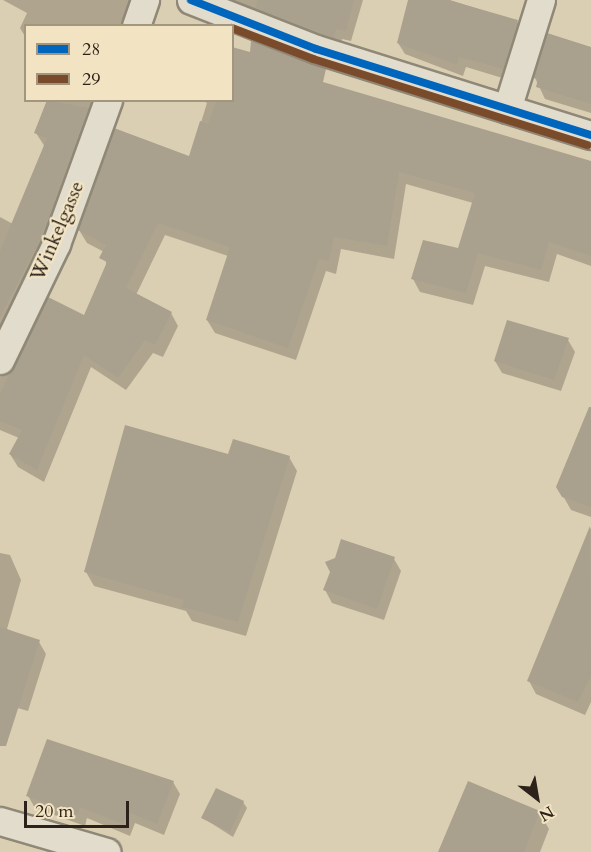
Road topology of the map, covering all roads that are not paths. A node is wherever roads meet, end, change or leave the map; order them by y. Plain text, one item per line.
1 (145, 0) edge
2 (191, 0) edge
3 (541, 0) edge
4 (137, 24) edge
5 (107, 102) edge
6 (507, 109) junction
7 (591, 135) edge
8 (0, 360) edge
9 (0, 821) edge
10 (107, 852) edge

1 - 4 street
2 - 6 street
3 - 6 street
5 - 8 street, Winkelgasse
6 - 7 street
9 - 10 street

